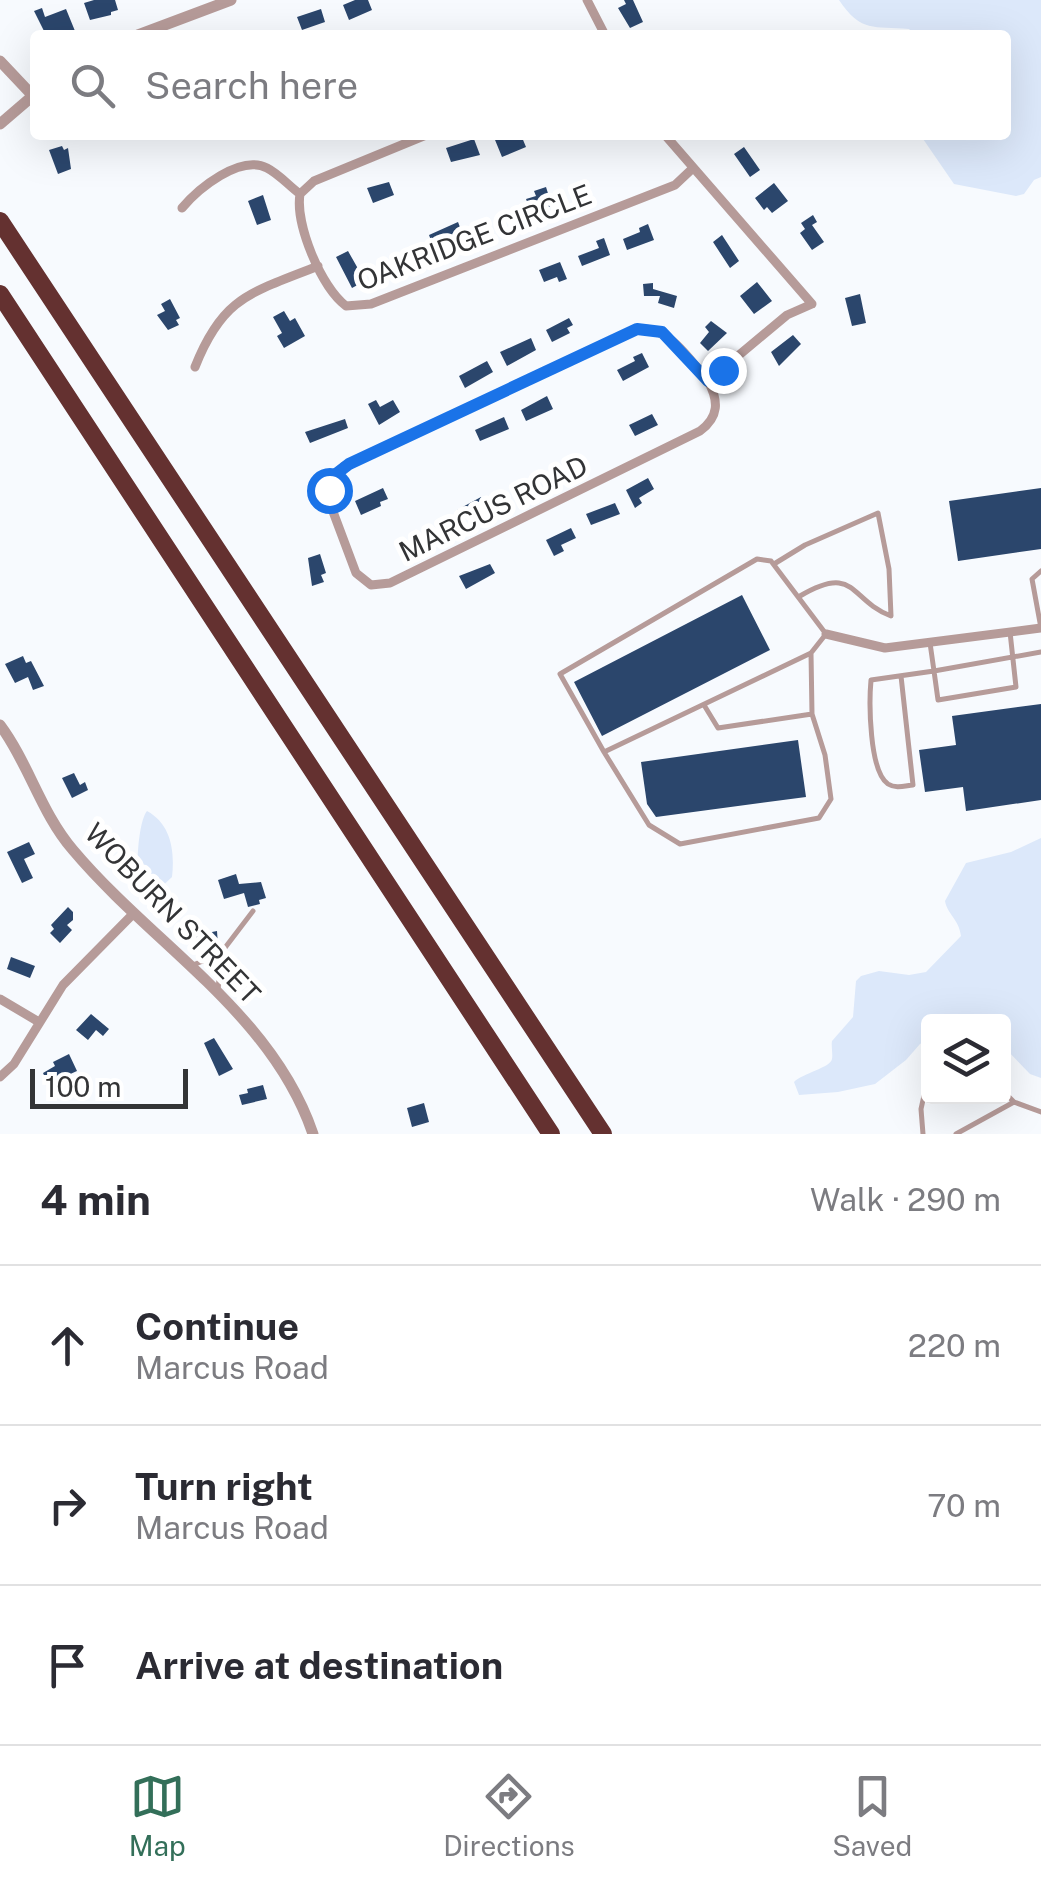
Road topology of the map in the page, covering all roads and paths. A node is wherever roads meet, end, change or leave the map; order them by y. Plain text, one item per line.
1 (231, 0) edge
2 (588, 0) edge
3 (151, 30) edge
4 (603, 30) edge
5 (0, 61) edge
6 (30, 91) edge
7 (30, 98) edge
8 (0, 124) edge
9 (414, 140) edge
10 (669, 140) edge
11 (692, 169) junction
12 (300, 194) junction
13 (182, 208) dead end
14 (0, 221) edge
15 (318, 266) junction
16 (0, 294) edge
17 (195, 367) dead end
18 (708, 381) junction
19 (774, 564) junction
20 (1041, 571) edge
21 (798, 596) junction
22 (1041, 628) edge
23 (1010, 632) junction
24 (826, 634) junction
25 (930, 642) junction
26 (1041, 652) edge
27 (811, 653) junction
28 (1013, 657) junction
29 (934, 671) junction
30 (900, 676) junction
31 (704, 705) junction
32 (812, 714) junction
33 (0, 725) edge
34 (604, 752) junction
35 (253, 911) dead end
36 (134, 913) junction
37 (220, 953) junction
38 (191, 967) junction
39 (217, 994) junction
40 (0, 999) edge
41 (39, 1022) junction
42 (0, 1077) edge
43 (1011, 1099) edge
44 (1014, 1102) junction
45 (922, 1104) edge
46 (1041, 1112) edge
47 (313, 1134) edge
48 (551, 1134) edge
49 (602, 1134) edge
50 (923, 1134) edge
51 (956, 1134) edge

1 - 3 street
2 - 4 street
5 - 6 street
7 - 8 street
9 - 12 street
10 - 11 street
11 - 15 street, OAKRIDGE CIRCLE
11 - 18 street
12 - 13 street
12 - 15 street, OAKRIDGE CIRCLE
14 - 49 highway
15 - 17 street
16 - 48 highway
18 - 18 street, MARCUS ROAD
19 - 21 lane
19 - 21 lane
19 - 34 lane
20 - 22 lane
21 - 24 lane
22 - 23 street
23 - 25 street
23 - 28 lane
24 - 25 street
24 - 27 lane
25 - 29 lane
26 - 28 lane
27 - 31 lane
27 - 32 lane
28 - 29 lane
28 - 29 lane
29 - 30 lane
30 - 30 lane
31 - 32 lane
31 - 34 lane
32 - 34 lane
33 - 36 street, WOBURN STREET
35 - 37 lane
36 - 38 street, WOBURN STREET
36 - 41 street
37 - 38 lane
37 - 39 lane
38 - 39 street, WOBURN STREET
39 - 47 street, WOBURN STREET
40 - 41 street
41 - 42 street
43 - 44 lane
44 - 46 lane
44 - 51 lane
45 - 50 lane

